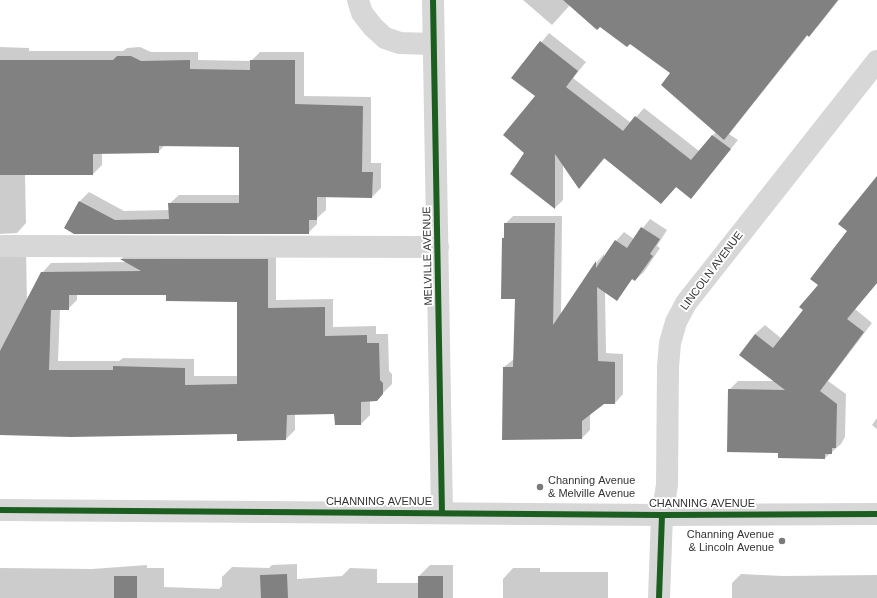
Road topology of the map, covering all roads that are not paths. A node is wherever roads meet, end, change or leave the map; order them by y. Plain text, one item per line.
1 (358, 0) edge
2 (433, 0) edge
3 (434, 44) junction
4 (877, 61) edge
5 (0, 246) edge
6 (438, 247) junction
7 (0, 510) edge
8 (442, 513) junction
9 (662, 514) junction
10 (877, 514) edge
11 (659, 598) edge

1 - 3 street
2 - 3 street, MELVILLE AVENUE
3 - 6 street, MELVILLE AVENUE
4 - 9 street, LINCOLN AVENUE
5 - 6 street
6 - 8 street, MELVILLE AVENUE
7 - 8 street, CHANNING AVENUE
8 - 9 street, CHANNING AVENUE
9 - 10 street, CHANNING AVENUE
9 - 11 street, LINCOLN AVENUE

